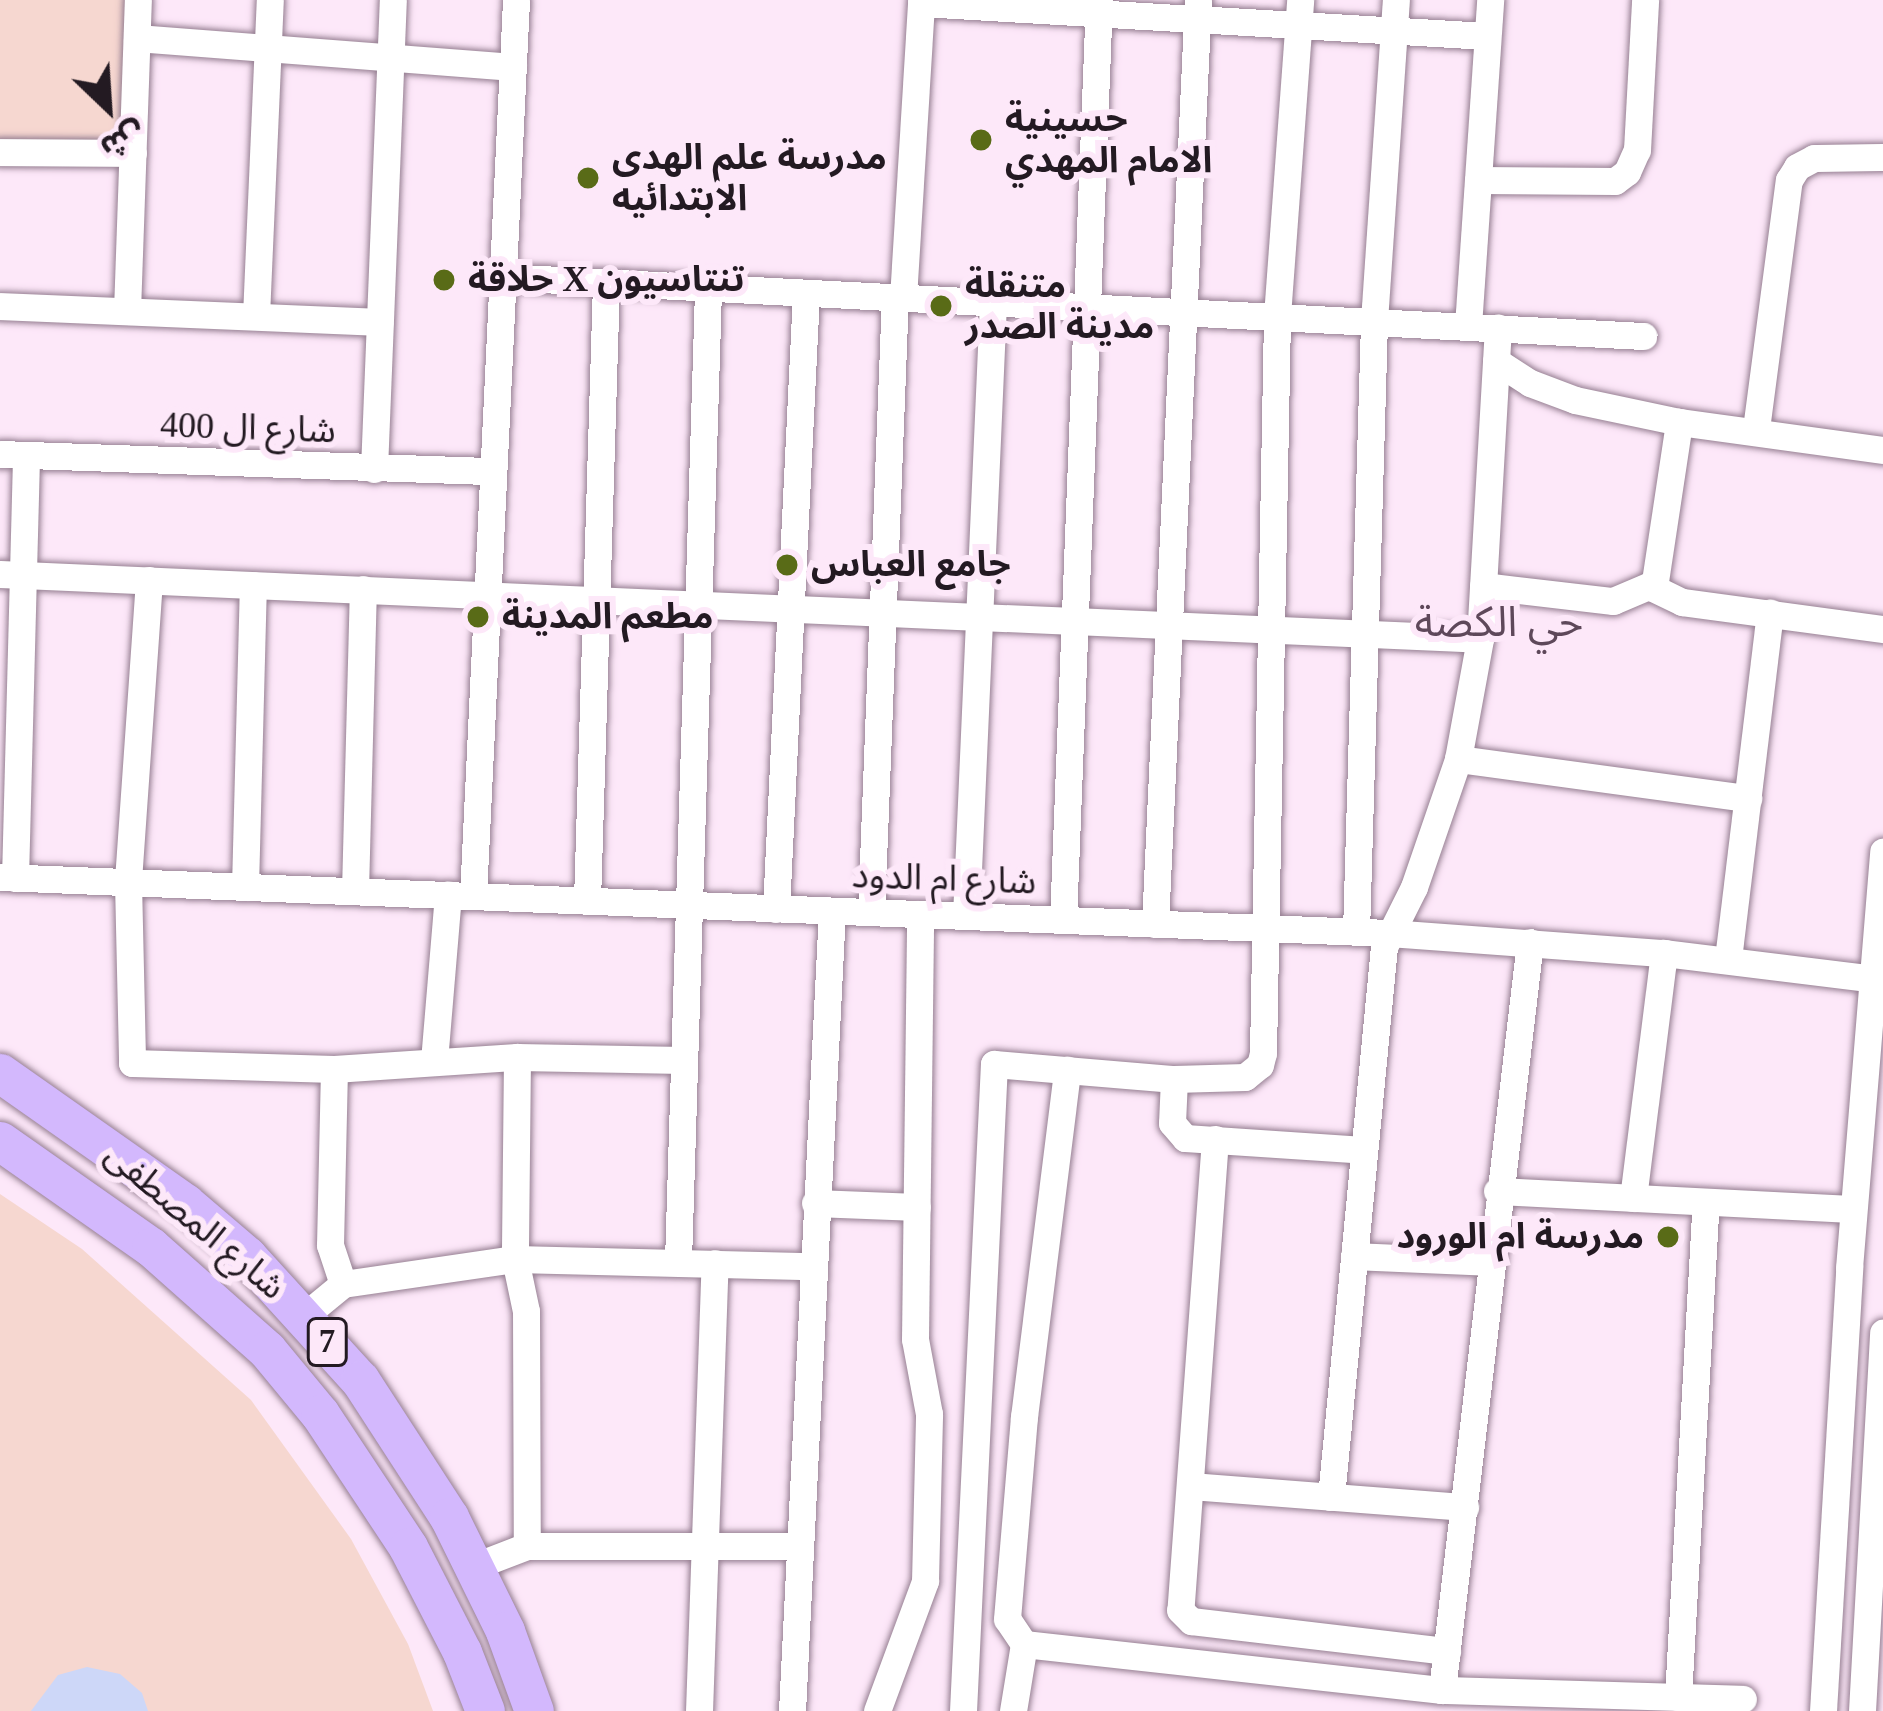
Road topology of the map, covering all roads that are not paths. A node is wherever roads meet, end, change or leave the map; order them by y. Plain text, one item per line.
1 (138, 0) edge
2 (270, 0) edge
3 (393, 0) edge
4 (516, 0) edge
5 (1396, 0) edge
6 (1490, 0) edge
7 (1645, 0) edge
8 (921, 2) edge
9 (1099, 7) edge
10 (1198, 10) edge
11 (1300, 12) edge
12 (1394, 30) junction
13 (1487, 36) junction
14 (136, 38) junction
15 (268, 48) junction
16 (390, 58) junction
17 (513, 67) junction
18 (0, 152) edge
19 (133, 153) junction
20 (1883, 158) edge
21 (1478, 180) junction
22 (502, 277) junction
23 (606, 283) junction
24 (708, 288) junction
25 (806, 293) junction
26 (899, 298) junction
27 (993, 302) junction
28 (0, 306) edge
29 (1083, 307) junction
30 (127, 311) junction
31 (1181, 311) junction
32 (256, 316) junction
33 (1277, 316) junction
34 (1374, 321) junction
35 (380, 322) junction
36 (1468, 326) junction
37 (1498, 328) junction
38 (1643, 336) dead end
39 (1496, 361) junction
40 (1679, 422) junction
41 (1756, 429) junction
42 (1883, 450) edge
43 (13, 455) edge
44 (374, 469) junction
45 (494, 471) junction
46 (13, 575) edge
47 (148, 580) junction
48 (253, 585) junction
49 (1484, 586) junction
50 (1654, 588) junction
51 (363, 589) junction
52 (488, 595) junction
53 (596, 600) junction
54 (698, 604) junction
55 (791, 609) junction
56 (883, 613) junction
57 (1770, 613) junction
58 (979, 617) junction
59 (1073, 621) junction
60 (1167, 625) junction
61 (1883, 629) edge
62 (1272, 630) junction
63 (1365, 634) junction
64 (1480, 639) junction
65 (1458, 759) junction
66 (1748, 798) junction
67 (1883, 851) edge
68 (8, 878) edge
69 (128, 882) junction
70 (245, 887) junction
71 (355, 891) junction
72 (460, 896) junction
73 (587, 901) junction
74 (689, 905) junction
75 (776, 908) junction
76 (832, 911) junction
77 (871, 912) junction
78 (920, 914) junction
79 (966, 916) junction
80 (1064, 920) junction
81 (1154, 924) junction
82 (1267, 928) junction
83 (1356, 932) junction
84 (1389, 933) junction
85 (1530, 942) junction
86 (1664, 952) junction
87 (1728, 959) junction
88 (1878, 979) edge
89 (517, 1057) junction
90 (684, 1060) junction
91 (434, 1061) junction
92 (334, 1069) junction
93 (1066, 1070) junction
94 (0, 1073) edge
95 (1174, 1079) junction
96 (1215, 1139) junction
97 (0, 1141) edge
98 (1364, 1150) junction
99 (1498, 1191) junction
100 (1634, 1198) junction
101 (1706, 1202) junction
102 (815, 1204) junction
103 (917, 1207) junction
104 (1853, 1209) junction
105 (1354, 1256) junction
106 (515, 1259) junction
107 (678, 1262) junction
108 (1491, 1262) junction
109 (716, 1263) junction
110 (812, 1266) junction
111 (343, 1285) junction
112 (304, 1316) junction
113 (1883, 1333) edge
114 (1879, 1483) edge
115 (1191, 1486) junction
116 (1331, 1496) junction
117 (1465, 1507) junction
118 (527, 1546) junction
119 (800, 1546) junction
120 (705, 1547) junction
121 (475, 1566) junction
122 (1874, 1618) edge
123 (1024, 1644) junction
124 (1865, 1648) junction
125 (1827, 1649) junction
126 (1448, 1651) junction
127 (1442, 1690) junction
128 (1678, 1697) junction
129 (1743, 1699) dead end
130 (485, 1711) edge
131 (535, 1711) edge
132 (699, 1711) edge
133 (792, 1711) edge
134 (877, 1711) edge
135 (963, 1711) edge
136 (1013, 1711) edge
137 (1822, 1711) edge
138 (1862, 1711) edge

1 - 14 street
2 - 15 street
3 - 16 street
4 - 17 street
5 - 12 street
6 - 13 street
7 - 21 street
8 - 9 street
8 - 26 street
9 - 10 street
9 - 29 street
10 - 11 street
10 - 31 street
11 - 12 street
11 - 33 street
12 - 13 street
12 - 34 street
13 - 21 street
14 - 15 street
14 - 19 street
15 - 16 street
15 - 32 street
16 - 17 street
16 - 35 street
17 - 22 street
18 - 19 street
19 - 30 street
20 - 41 street
21 - 36 street
22 - 23 street
22 - 45 street
23 - 24 street
23 - 53 street
24 - 25 street
24 - 54 street
25 - 26 street
25 - 55 street
26 - 27 street
26 - 56 street
27 - 29 street
27 - 58 street
28 - 30 street
29 - 31 street
29 - 59 street
30 - 32 street
31 - 33 street
31 - 60 street
32 - 35 street
33 - 34 street
33 - 62 street
34 - 36 street
34 - 63 street
35 - 44 street
36 - 37 street
37 - 38 street
37 - 39 street
39 - 40 street
39 - 49 street
40 - 41 street
40 - 50 street
41 - 42 street
43 - 44 street, شارع ال 400
43 - 46 street
44 - 45 street, شارع ال 400
45 - 52 street
46 - 47 street
46 - 68 street
47 - 48 street
47 - 69 street
48 - 51 street
48 - 70 street
49 - 50 street
49 - 64 street
50 - 57 street
51 - 52 street
51 - 71 street
52 - 53 street
52 - 72 street
53 - 54 street
53 - 73 street
54 - 55 street
54 - 74 street
55 - 56 street
55 - 75 street
56 - 58 street
56 - 77 street
57 - 61 street
57 - 66 street
58 - 59 street
58 - 79 street
59 - 60 street
59 - 80 street
60 - 62 street
60 - 81 street
62 - 63 street
62 - 82 street
63 - 64 street
63 - 83 street
64 - 65 street
65 - 66 street
65 - 84 street
66 - 87 street
67 - 88 street
68 - 69 street, شارع ام الدود
69 - 70 street, شارع ام الدود
69 - 92 street
70 - 71 street, شارع ام الدود
71 - 72 street, شارع ام الدود
72 - 73 street, شارع ام الدود
72 - 91 street
73 - 74 street, شارع ام الدود
74 - 75 street, شارع ام الدود
74 - 90 street
75 - 76 street, شارع ام الدود
76 - 77 street, شارع ام الدود
76 - 102 street
77 - 78 street, شارع ام الدود
78 - 79 street, شارع ام الدود
78 - 103 street
79 - 80 street, شارع ام الدود
80 - 81 street, شارع ام الدود
81 - 82 street, شارع ام الدود
82 - 83 street, شارع ام الدود
82 - 95 street
83 - 84 street, شارع ام الدود
84 - 85 street, شارع ام الدود
84 - 98 street
85 - 86 street, شارع ام الدود
85 - 99 street
86 - 87 street, شارع ام الدود
86 - 100 street
87 - 88 street, شارع ام الدود
88 - 104 street
89 - 90 street
89 - 91 street
89 - 106 street
90 - 107 street
91 - 92 street
92 - 111 street
93 - 95 street
93 - 123 street
93 - 135 street
94 - 112 highway, شارع المصطفى / 7
95 - 96 street
96 - 98 street
96 - 115 street
97 - 130 highway, شارع المصطفى / 7
98 - 105 street
99 - 100 street
99 - 108 street
100 - 101 street
101 - 104 street
101 - 128 street
102 - 103 street
102 - 110 street
103 - 134 street
104 - 125 street
105 - 108 street
105 - 116 street
106 - 107 street
106 - 111 street
106 - 118 street
107 - 109 street
108 - 117 street
109 - 110 street
109 - 120 street
110 - 119 street
111 - 112 street
112 - 121 highway, شارع المصطفى / 7
113 - 114 street
114 - 122 street
115 - 116 street
115 - 126 street
116 - 117 street
117 - 126 street
118 - 120 street
118 - 121 street
119 - 120 street
119 - 133 street
120 - 132 street
121 - 131 highway, شارع المصطفى / 7
122 - 124 street
123 - 127 street
123 - 136 street
124 - 125 street
124 - 138 street
125 - 137 street
126 - 127 street
127 - 128 street
128 - 129 street

